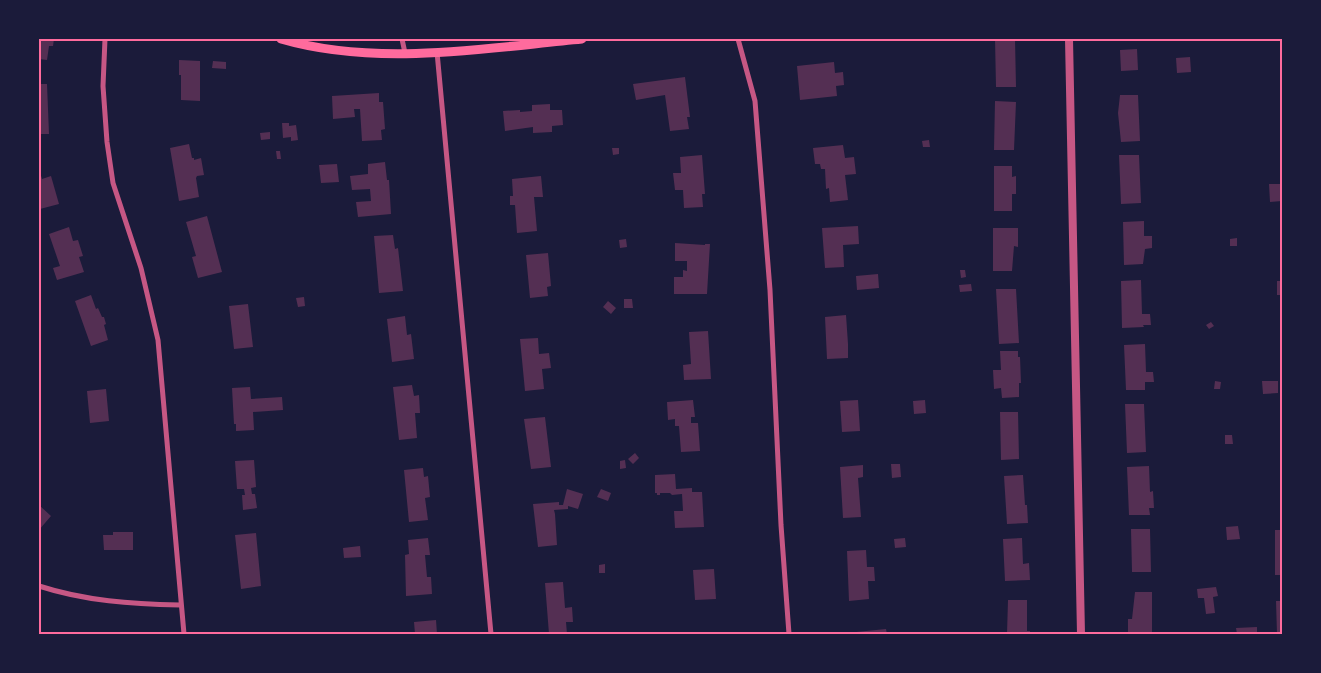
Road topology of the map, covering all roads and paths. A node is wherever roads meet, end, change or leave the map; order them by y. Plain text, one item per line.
1 (105, 39) edge
2 (281, 39) edge
3 (402, 39) edge
4 (582, 39) edge
5 (738, 39) edge
6 (1068, 39) edge
7 (437, 52) junction
8 (405, 53) junction
9 (39, 586) edge
10 (180, 605) junction
11 (184, 634) edge
12 (490, 634) edge
13 (789, 634) edge
14 (1081, 634) edge

1 - 10 street
2 - 8 main road
3 - 8 street
4 - 7 main road
5 - 13 street
6 - 14 street
7 - 8 main road
7 - 12 street
9 - 10 street
10 - 11 street

